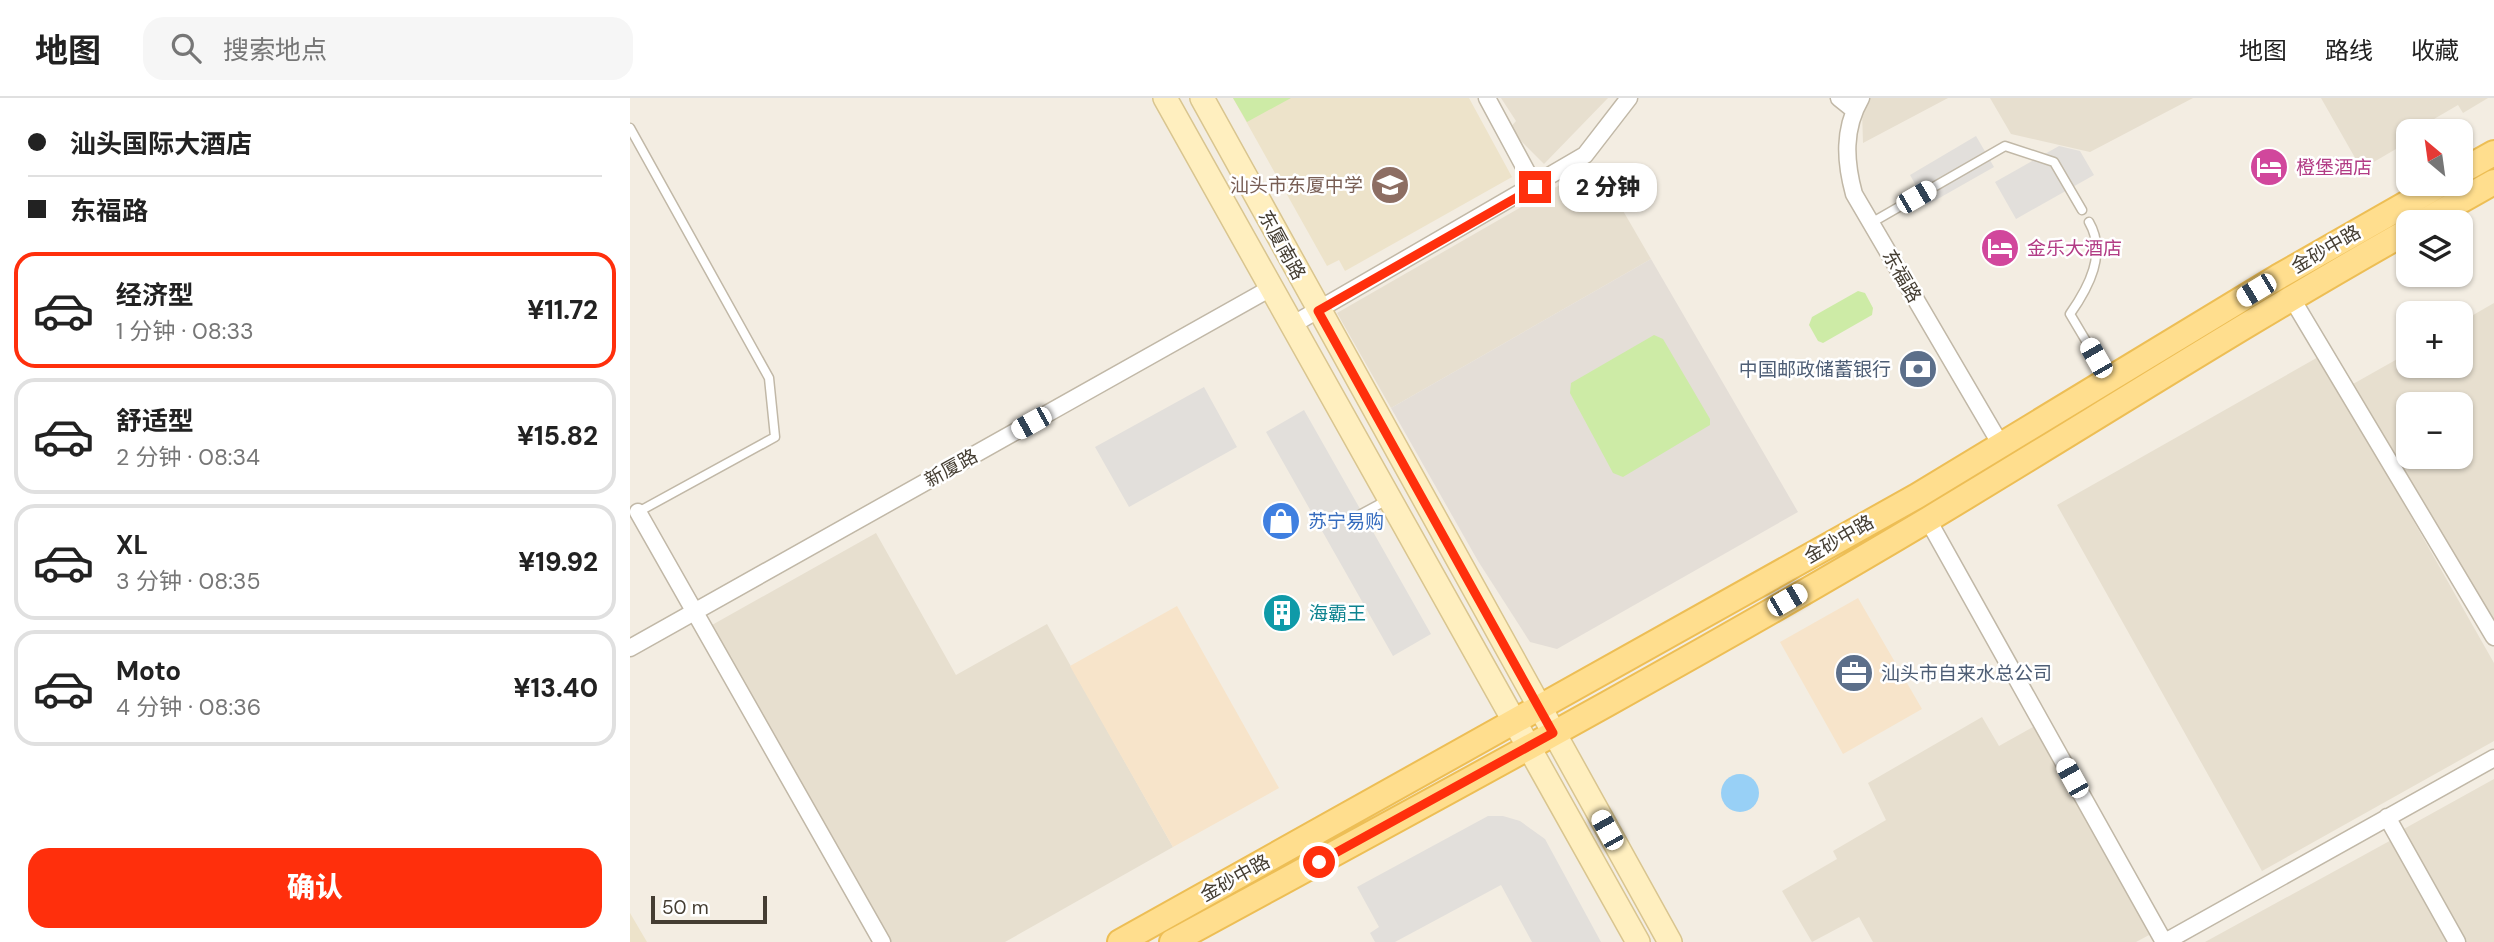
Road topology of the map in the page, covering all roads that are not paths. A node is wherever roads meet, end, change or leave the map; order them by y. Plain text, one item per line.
1 (1165, 98) edge
2 (1202, 98) edge
3 (1487, 98) edge
4 (1629, 98) edge
5 (1839, 98) edge
6 (1858, 104) edge
7 (630, 128) edge
8 (2494, 153) edge
9 (2473, 165) edge
10 (2494, 182) edge
11 (1535, 187) junction
12 (2420, 196) edge
13 (2082, 210) dead end
14 (2444, 210) edge
15 (2089, 222) dead end
16 (1871, 223) junction
17 (2396, 238) edge
18 (1271, 288) junction
19 (2291, 296) junction
20 (1318, 311) junction
21 (1292, 325) junction
22 (2109, 380) junction
23 (2001, 445) junction
24 (1389, 499) junction
25 (638, 512) joint
26 (1352, 519) dead end
27 (1928, 520) junction
28 (694, 612) junction
29 (2494, 637) edge
30 (630, 648) edge
31 (1540, 709) junction
32 (1515, 724) junction
33 (1553, 733) junction
34 (1527, 748) junction
35 (2494, 758) edge
36 (2388, 817) junction
37 (882, 942) edge
38 (1120, 942) edge
39 (1172, 942) edge
40 (1638, 942) edge
41 (1670, 942) edge
42 (2164, 942) edge
43 (2457, 942) edge

1 - 18 street
2 - 20 street, 东厦南路
3 - 11 street
4 - 11 street
5 - 6 street
6 - 16 street, 东福路
7 - 25 lane
8 - 9 main road
10 - 14 main road
11 - 20 street
12 - 22 main road, 金砂中路
13 - 16 lane
15 - 22 lane
16 - 23 street, 东福路
17 - 19 main road, 金砂中路
18 - 21 street
18 - 28 street, 新厦路
19 - 27 main road, 金砂中路
19 - 29 street
20 - 21 street
20 - 31 street, 东厦南路
21 - 24 street
22 - 23 main road, 金砂中路
23 - 31 main road, 金砂中路
24 - 26 lane
24 - 32 street
25 - 28 street
27 - 33 main road, 金砂中路
27 - 42 street
28 - 30 street, 新厦路
28 - 37 street
31 - 32 main road, 金砂中路
31 - 33 street, 东厦南路
32 - 34 street
32 - 38 main road, 金砂中路
33 - 34 main road, 金砂中路
33 - 41 street, 东厦南路
34 - 39 main road, 金砂中路
34 - 40 street
35 - 36 street
36 - 42 street
36 - 43 street

